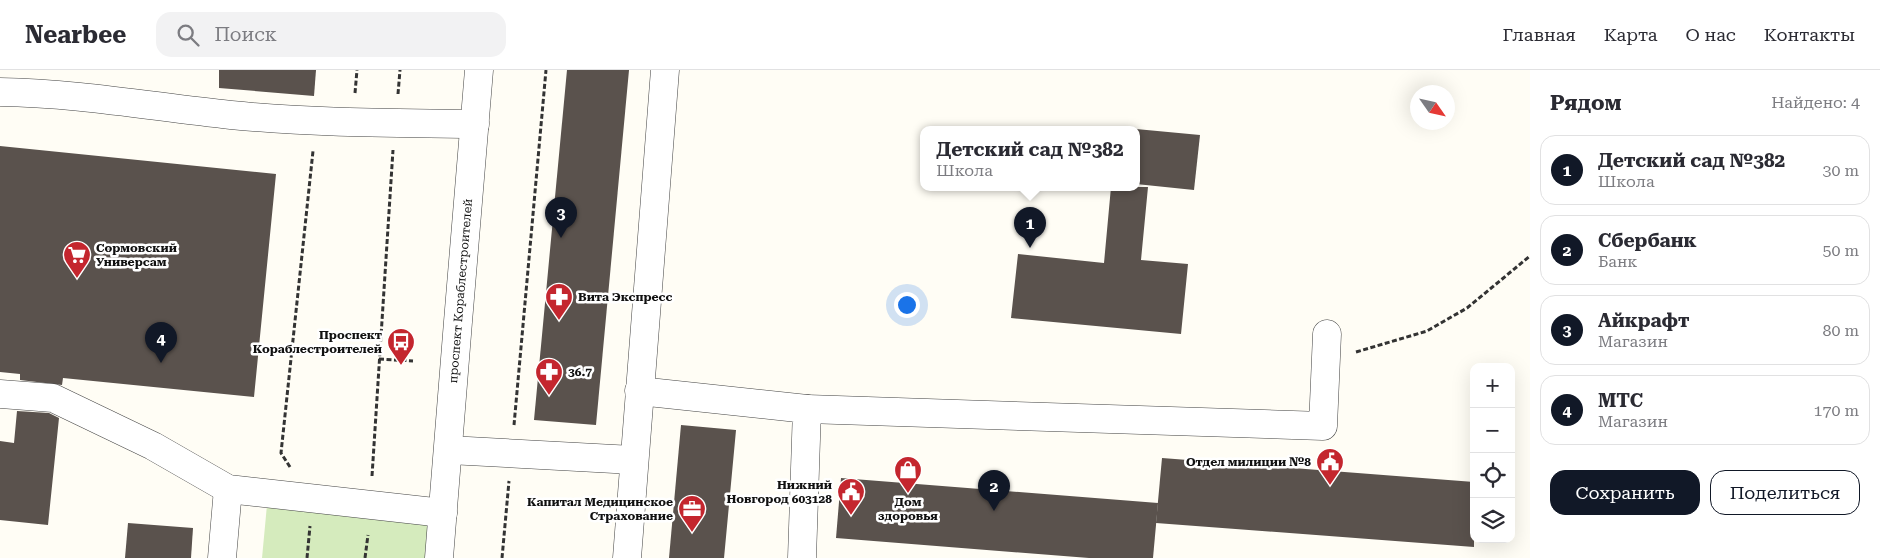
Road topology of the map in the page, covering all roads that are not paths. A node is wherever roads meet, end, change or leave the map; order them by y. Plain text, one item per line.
1 (479, 70) edge
2 (665, 70) edge
3 (0, 92) edge
4 (474, 124) junction
5 (1327, 334) dead end
6 (639, 390) junction
7 (0, 394) edge
8 (807, 409) junction
9 (449, 450) junction
10 (633, 460) junction
11 (228, 489) junction
12 (442, 513) junction
13 (222, 558) edge
14 (439, 558) edge
15 (627, 558) edge
16 (802, 558) edge

1 - 4 street, проспект Кораблестроителей
2 - 6 street
3 - 4 street
4 - 9 street, проспект Кораблестроителей
5 - 8 street
6 - 8 street
6 - 10 street
7 - 11 street
8 - 16 street
9 - 10 street
9 - 12 street, проспект Кораблестроителей
10 - 15 street
11 - 12 street
11 - 13 street
12 - 14 street, проспект Кораблестроителей

